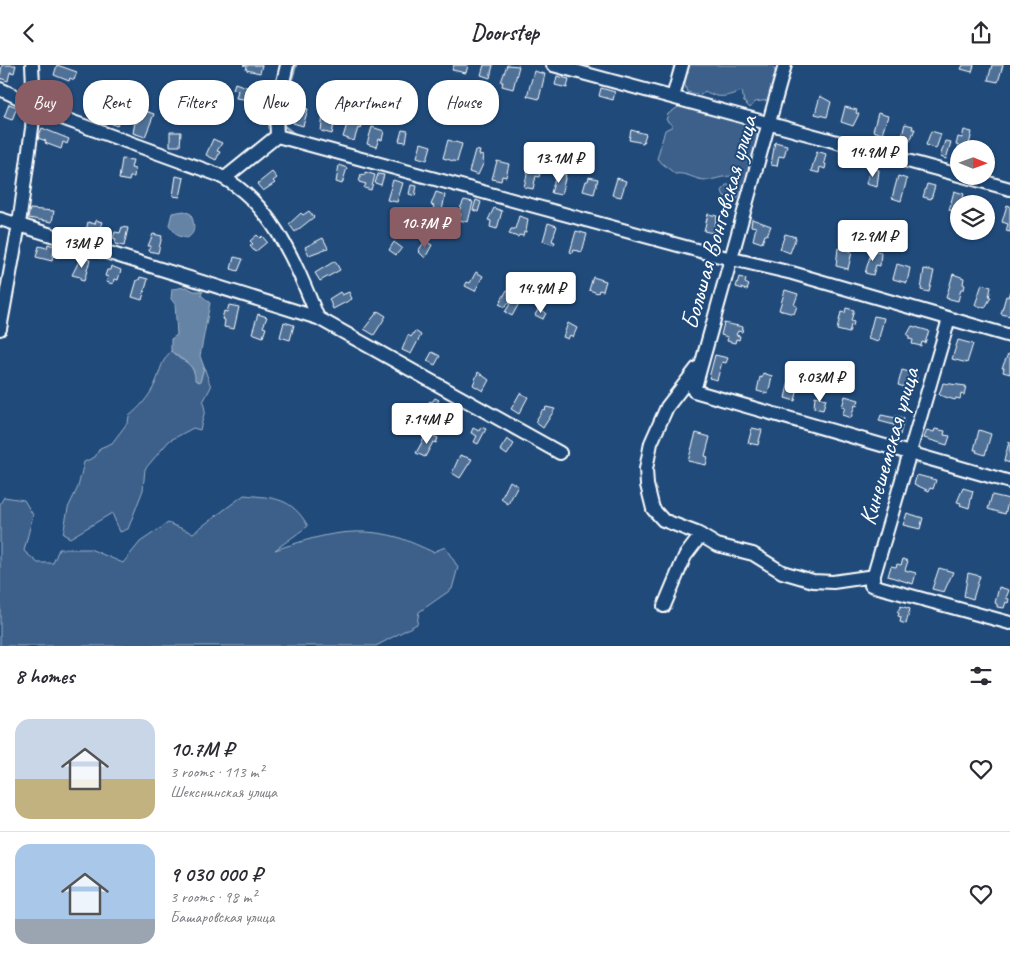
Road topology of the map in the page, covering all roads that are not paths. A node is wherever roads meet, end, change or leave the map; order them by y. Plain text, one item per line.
1 (32, 65) edge
2 (286, 65) edge
3 (553, 65) edge
4 (682, 65) edge
5 (785, 65) edge
6 (33, 80) edge
7 (0, 89) edge
8 (15, 95) edge
9 (673, 97) junction
10 (73, 122) edge
11 (768, 123) junction
12 (31, 125) edge
13 (277, 135) junction
14 (950, 173) edge
15 (225, 178) junction
16 (995, 185) edge
17 (1010, 189) edge
18 (0, 219) edge
19 (19, 224) junction
20 (731, 258) junction
21 (318, 318) junction
22 (949, 319) junction
23 (0, 329) edge
24 (1010, 336) edge
25 (702, 361) junction
26 (560, 453) dead end
27 (909, 454) junction
28 (1010, 482) edge
29 (701, 535) junction
30 (873, 581) junction
31 (664, 606) dead end
32 (1010, 623) edge

1 - 6 street
2 - 13 street
3 - 9 street
4 - 9 street
5 - 11 street, Большая Вонговская улица
7 - 8 street
9 - 11 street
10 - 15 street
11 - 14 street
11 - 20 street, Большая Вонговская улица
12 - 19 street
13 - 15 street
13 - 20 street
15 - 21 street
16 - 17 street
18 - 19 street
19 - 21 street
19 - 23 street
20 - 22 street
20 - 25 street, Большая Вонговская улица
21 - 26 street
22 - 24 street
22 - 27 street, Кинешемская улица
25 - 27 street, Большая Вонговская улица
25 - 29 street
27 - 28 street
27 - 30 street, Кинешемская улица
29 - 30 street
29 - 31 street
30 - 32 street

